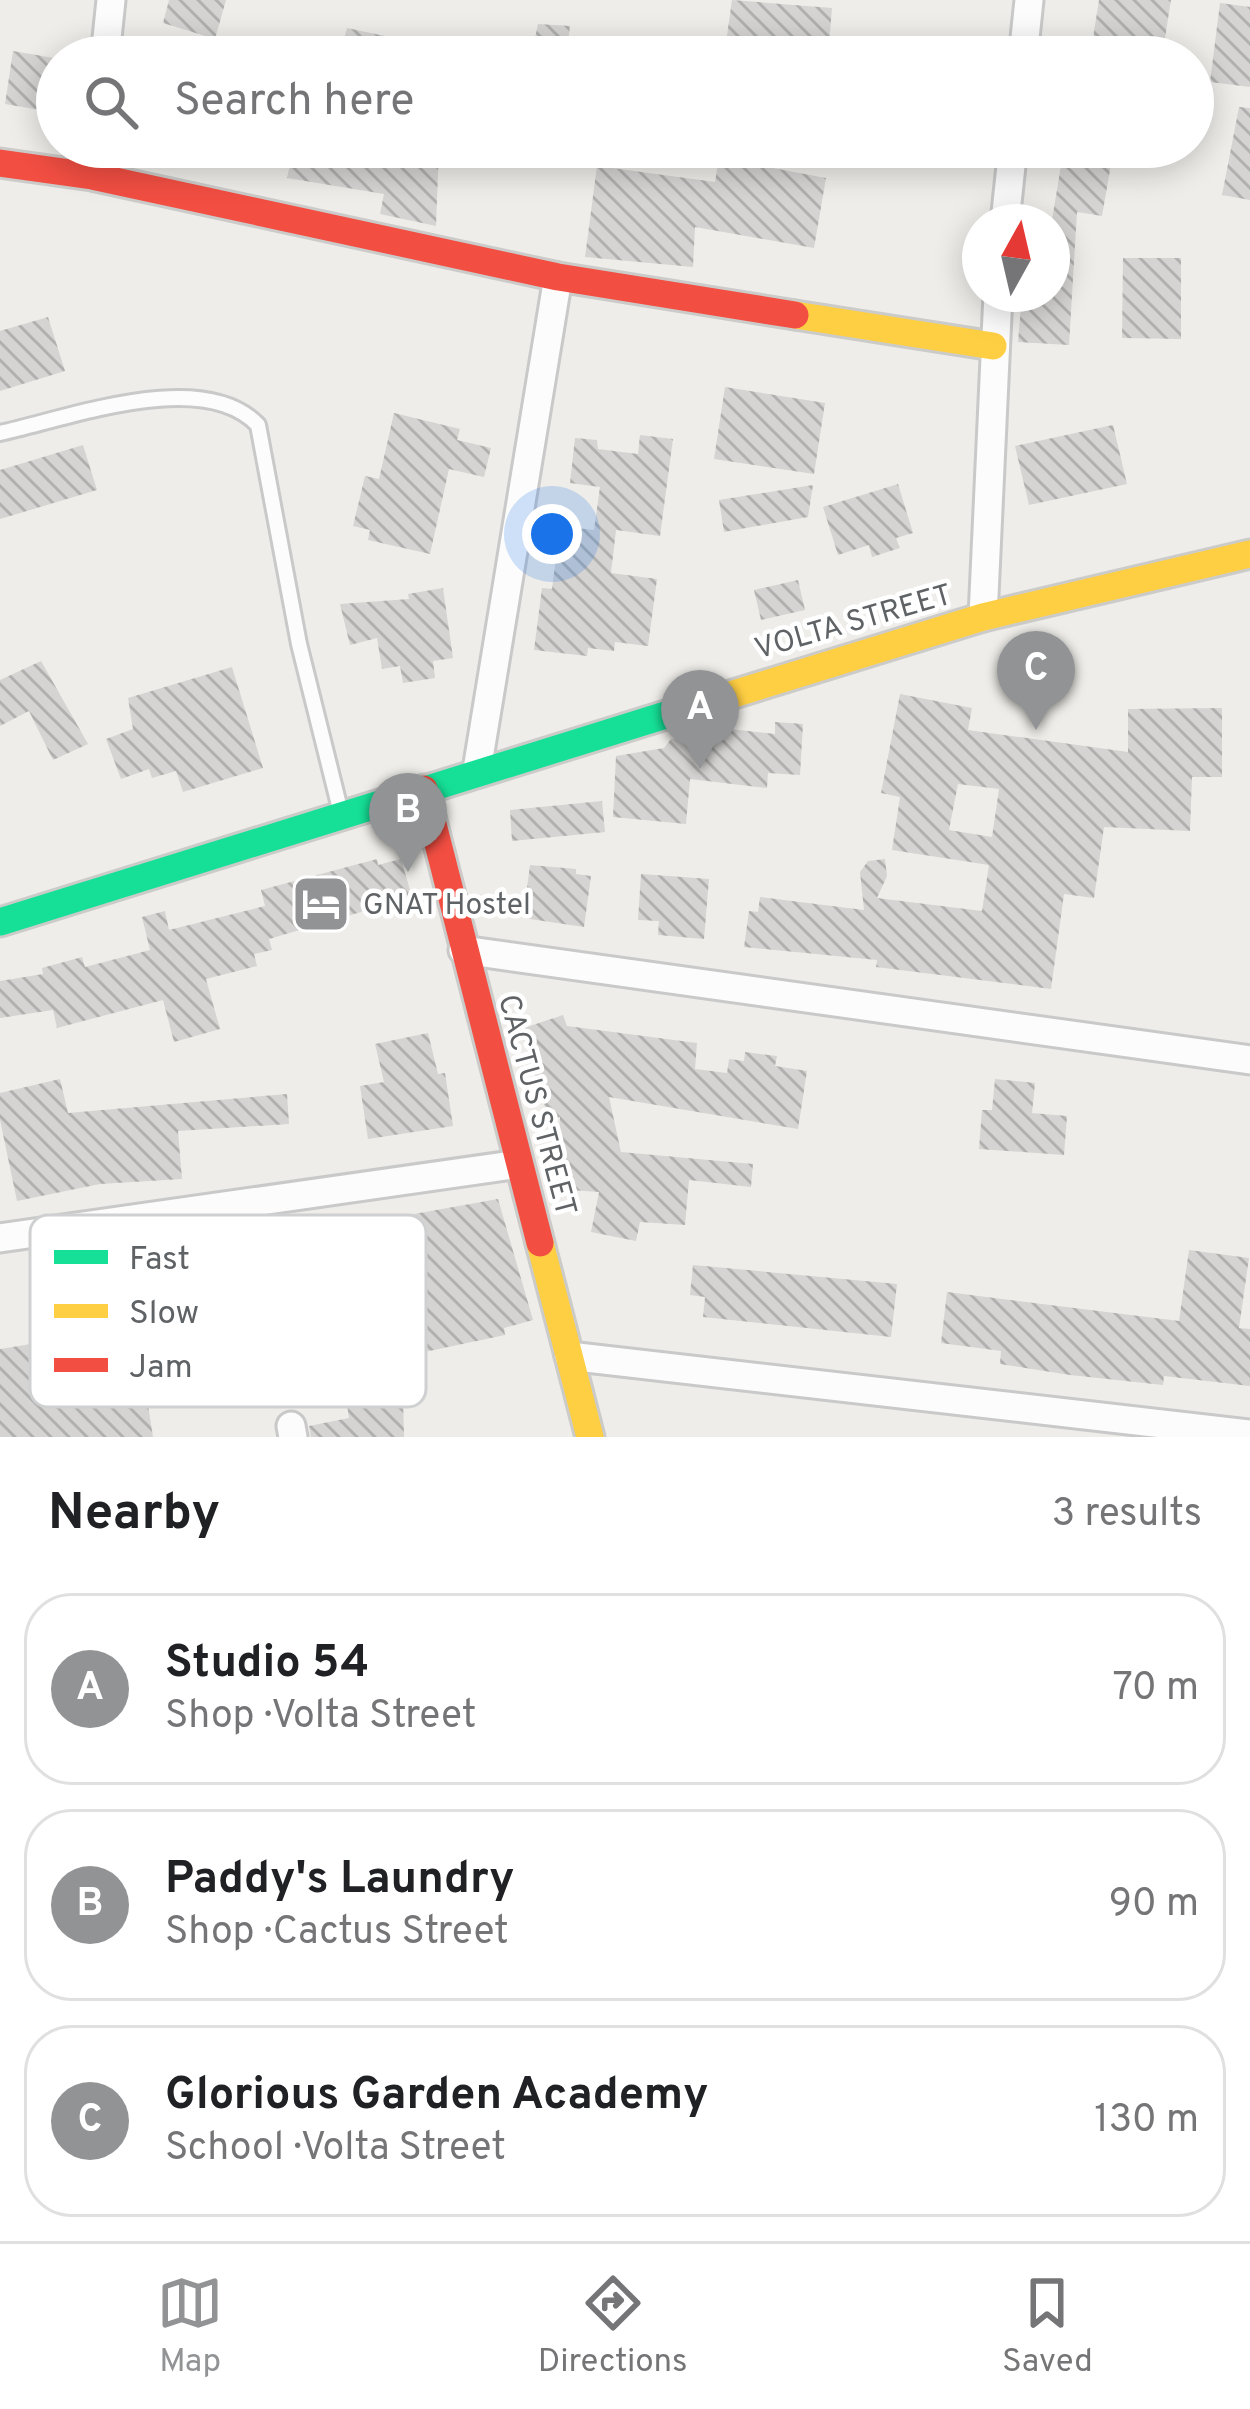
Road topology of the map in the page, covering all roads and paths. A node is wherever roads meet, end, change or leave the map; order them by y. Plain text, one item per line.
1 (111, 0) edge
2 (1028, 0) edge
3 (107, 36) edge
4 (1025, 36) edge
5 (0, 163) edge
6 (93, 168) edge
7 (1011, 168) edge
8 (92, 176) junction
9 (1007, 204) edge
10 (558, 277) junction
11 (996, 312) edge
12 (993, 346) junction
13 (0, 433) edge
14 (1250, 554) edge
15 (983, 617) junction
16 (477, 770) junction
17 (424, 789) junction
18 (342, 818) junction
19 (0, 922) edge
20 (464, 950) junction
21 (1250, 1060) edge
22 (519, 1165) junction
23 (164, 1215) edge
24 (30, 1234) edge
25 (0, 1238) edge
26 (569, 1356) junction
27 (1250, 1434) edge
28 (590, 1437) edge

1 - 3 street
2 - 4 street
5 - 8 street
6 - 8 street
7 - 9 street
8 - 10 street
10 - 12 street
10 - 16 street
11 - 12 street
12 - 15 street
13 - 18 lane
14 - 15 street, VOLTA STREET
15 - 16 street, VOLTA STREET
16 - 17 street, VOLTA STREET
17 - 18 street, VOLTA STREET
17 - 20 street, CACTUS STREET
18 - 19 street, VOLTA STREET
20 - 21 street
20 - 22 street, CACTUS STREET
22 - 23 street
22 - 26 street, CACTUS STREET
24 - 25 street
26 - 27 street
26 - 28 street, CACTUS STREET

